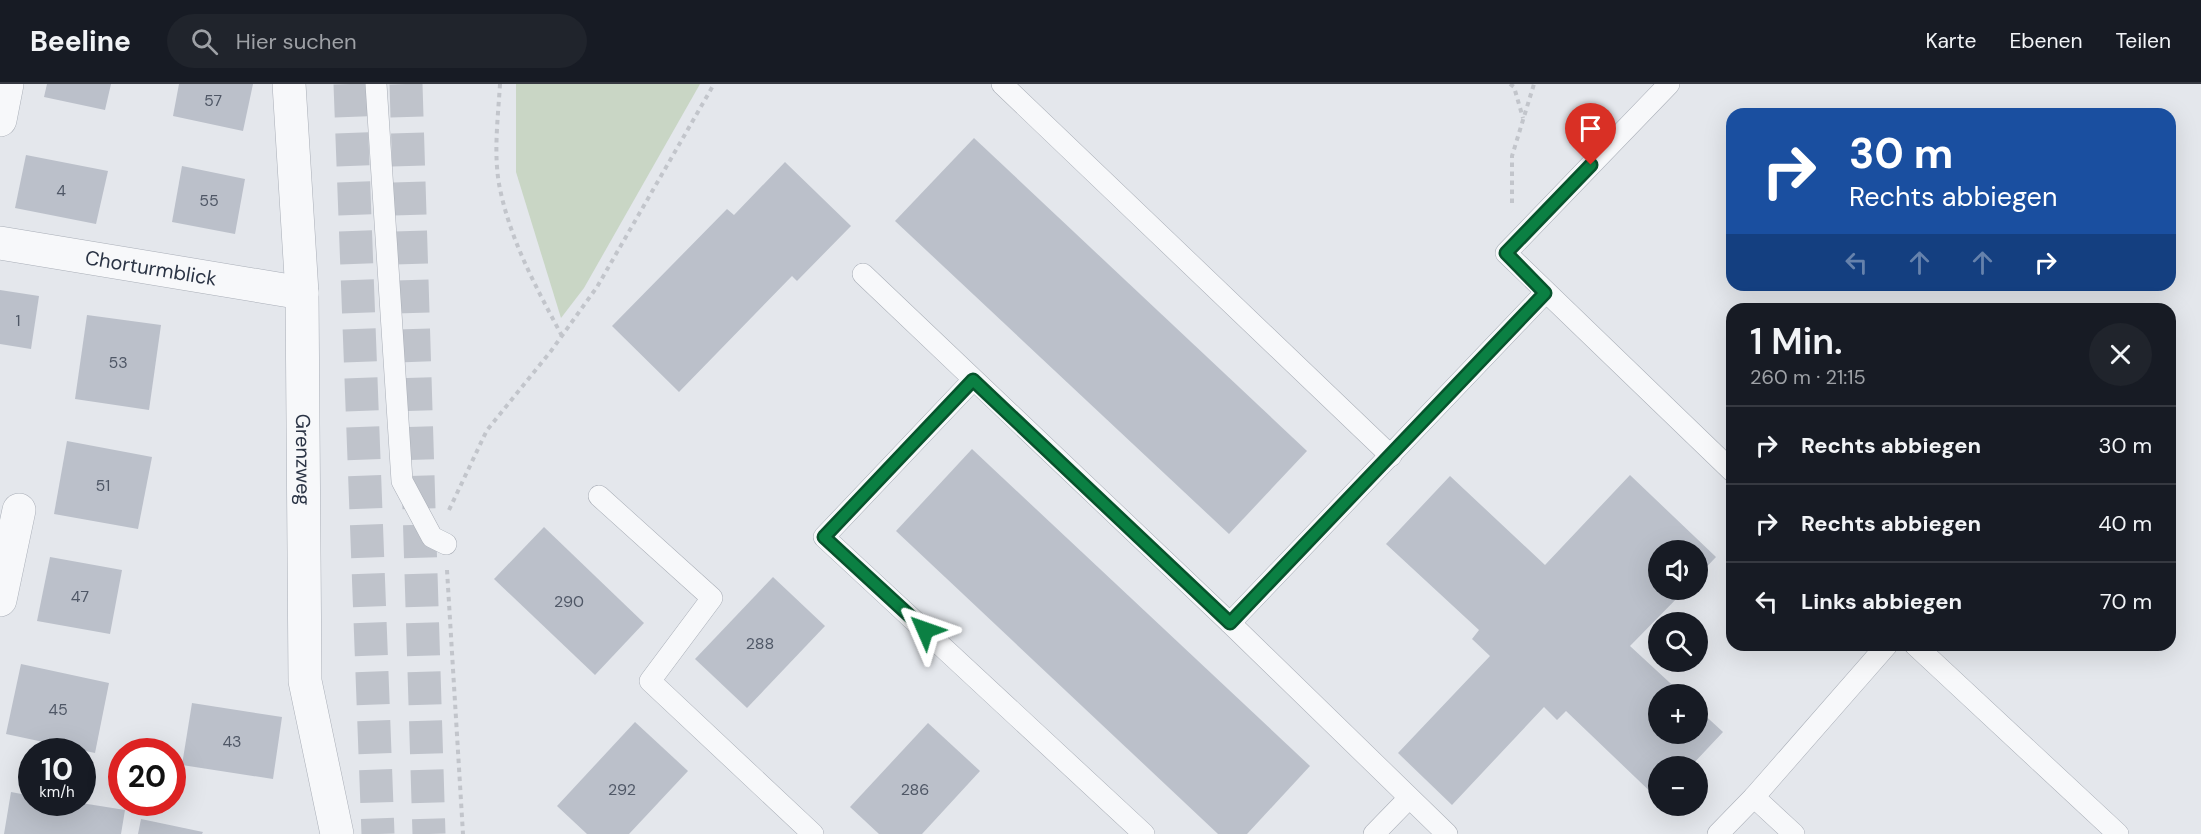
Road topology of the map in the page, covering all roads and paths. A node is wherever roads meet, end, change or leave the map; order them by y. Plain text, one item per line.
1 (7, 84) edge
2 (289, 84) edge
3 (376, 84) edge
4 (500, 84) edge
5 (714, 84) edge
6 (1002, 84) edge
7 (1510, 84) edge
8 (1534, 84) edge
9 (1669, 84) edge
10 (1524, 118) junction
11 (0, 120) edge
12 (0, 243) edge
13 (1512, 246) junction
14 (862, 274) dead end
15 (302, 293) junction
16 (1545, 293) junction
17 (562, 336) junction
18 (973, 380) junction
19 (1391, 456) junction
20 (1726, 465) edge
21 (598, 496) dead end
22 (19, 510) dead end
23 (446, 544) junction
24 (0, 600) edge
25 (1230, 623) junction
26 (1882, 651) edge
27 (1921, 651) edge
28 (1754, 797) junction
29 (1409, 798) junction
30 (337, 834) edge
31 (463, 834) edge
32 (813, 834) edge
33 (1144, 834) edge
34 (1374, 834) edge
35 (1448, 834) edge
36 (1718, 834) edge
37 (1794, 834) edge
38 (2118, 834) edge

1 - 11 street
2 - 15 street, Grenzweg
3 - 23 lane
4 - 17 path
5 - 17 path
6 - 19 lane
7 - 10 path
8 - 10 path
9 - 13 lane
10 - 13 path
12 - 15 street, Chorturmblick
13 - 16 lane
14 - 18 lane
15 - 30 street, Grenzweg
16 - 19 lane
16 - 20 lane
17 - 23 path
18 - 25 lane
18 - 33 lane
19 - 25 lane
21 - 32 lane
22 - 24 street
23 - 31 path
25 - 29 lane
26 - 28 lane
27 - 38 lane
28 - 36 lane
28 - 37 lane
29 - 34 lane
29 - 35 lane

